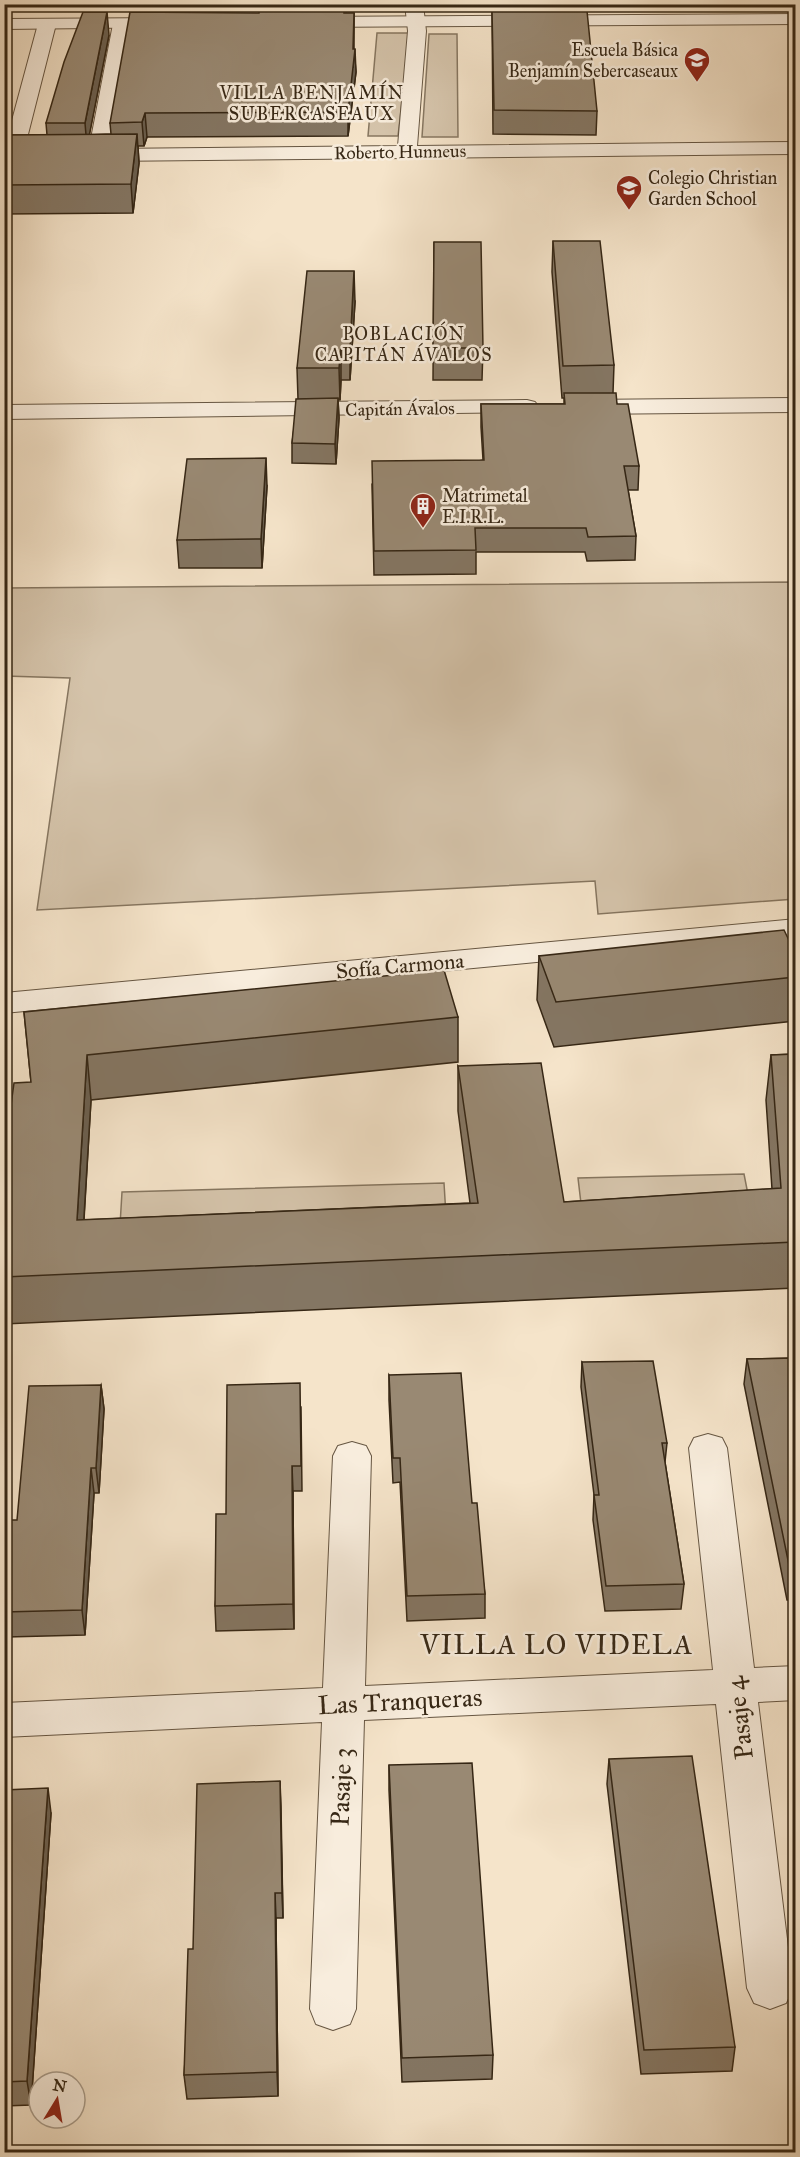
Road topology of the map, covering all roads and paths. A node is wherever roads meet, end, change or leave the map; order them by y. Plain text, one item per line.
1 (415, 13) edge
2 (795, 19) edge
3 (293, 22) edge
4 (194, 23) edge
5 (4, 24) edge
6 (47, 24) junction
7 (122, 24) junction
8 (795, 148) edge
9 (407, 153) junction
10 (98, 155) junction
11 (9, 156) edge
12 (795, 405) edge
13 (544, 407) edge
14 (568, 407) edge
15 (4, 412) edge
16 (795, 928) edge
17 (4, 1003) edge
18 (708, 1448) dead end
19 (352, 1456) dead end
20 (795, 1683) edge
21 (735, 1685) junction
22 (344, 1704) junction
23 (4, 1720) edge
24 (770, 1988) dead end
25 (333, 2009) dead end

1 - 2 street
1 - 3 street
1 - 9 street
4 - 7 street
5 - 6 street
6 - 7 street
6 - 11 street
7 - 10 street
8 - 9 street, Roberto Hunneus
9 - 10 street, Roberto Hunneus
10 - 11 street, Roberto Hunneus
12 - 14 street
13 - 15 street, Capitán Ávalos
16 - 17 street, Sofía Carmona
18 - 21 street, Pasaje 4
19 - 22 street, Pasaje 3
20 - 21 street, Las Tranqueras
21 - 22 street, Las Tranqueras
21 - 24 street, Pasaje 4
22 - 23 street, Las Tranqueras
22 - 25 street, Pasaje 3

